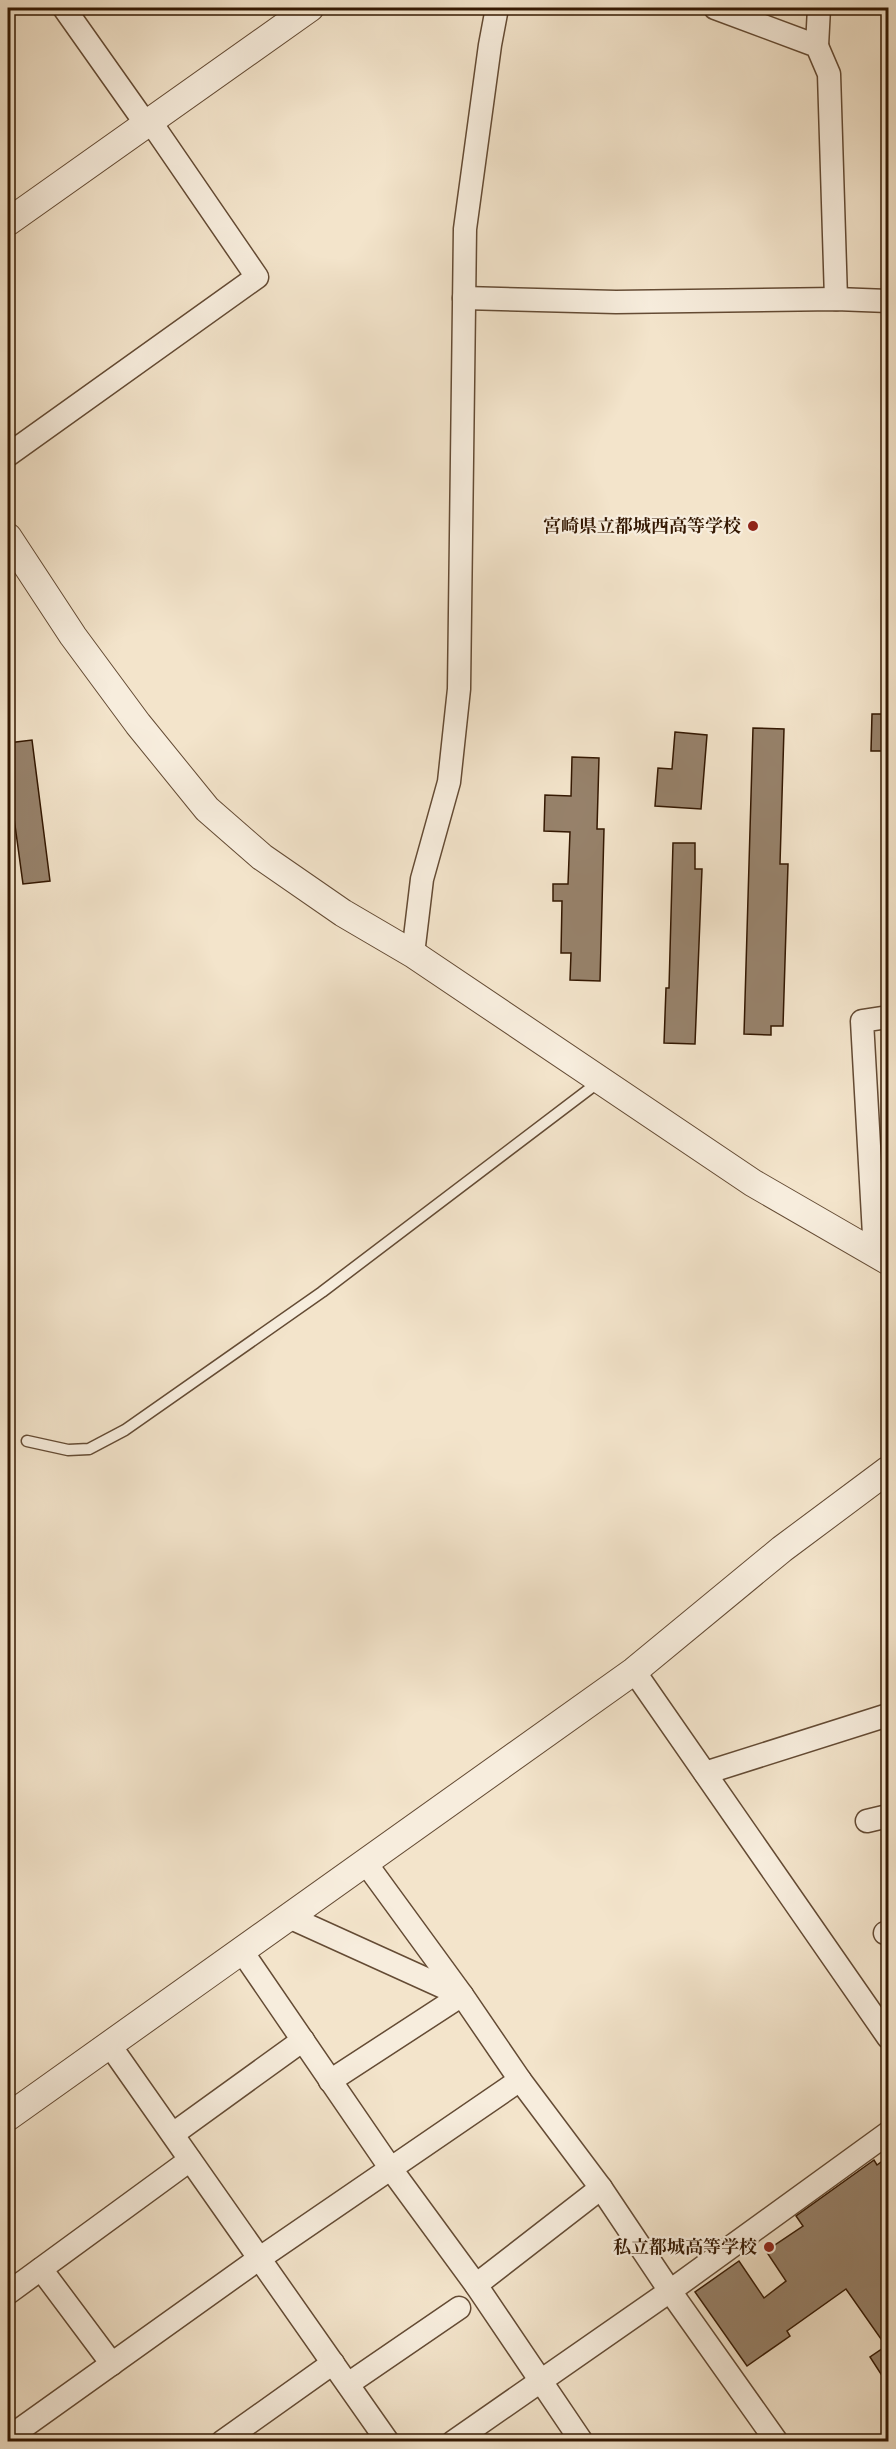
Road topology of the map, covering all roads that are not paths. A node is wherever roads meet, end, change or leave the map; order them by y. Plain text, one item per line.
1 (64, 8) edge
2 (310, 8) edge
3 (497, 8) edge
4 (716, 8) edge
5 (819, 8) edge
6 (817, 46) junction
7 (148, 122) junction
8 (8, 222) edge
9 (464, 298) junction
10 (836, 299) junction
11 (888, 301) edge
12 (8, 455) edge
13 (8, 537) edge
14 (413, 954) junction
15 (888, 1017) edge
16 (601, 1081) junction
17 (882, 1257) edge
18 (27, 1441) dead end
19 (888, 1470) edge
20 (634, 1671) junction
21 (888, 1716) edge
22 (705, 1773) junction
23 (365, 1862) junction
24 (289, 1917) junction
25 (241, 1950) junction
26 (462, 1995) junction
27 (888, 2037) edge
28 (303, 2040) junction
29 (109, 2044) junction
30 (520, 2080) junction
31 (330, 2081) junction
32 (8, 2117) edge
33 (888, 2133) edge
34 (172, 2134) junction
35 (190, 2160) junction
36 (391, 2169) junction
37 (601, 2188) junction
38 (260, 2258) junction
39 (40, 2269) junction
40 (476, 2285) junction
41 (670, 2291) junction
42 (8, 2293) edge
43 (459, 2308) dead end
44 (333, 2363) junction
45 (112, 2364) junction
46 (540, 2381) junction
47 (348, 2384) junction
48 (8, 2438) edge
49 (222, 2442) edge
50 (388, 2442) edge
51 (453, 2442) edge
52 (582, 2442) edge
53 (777, 2442) edge

1 - 7 street
2 - 7 street
3 - 9 street
4 - 6 street
5 - 6 street
6 - 10 street
7 - 8 street
7 - 12 street
9 - 10 street
9 - 14 street
10 - 11 street
13 - 14 street
14 - 16 street
15 - 17 street
16 - 17 street
16 - 18 lane
19 - 20 street
20 - 22 street
20 - 23 street
21 - 22 street
22 - 27 street
23 - 24 street
23 - 26 street
24 - 25 street
24 - 26 street
25 - 28 street
25 - 29 street
26 - 30 street
26 - 31 street
28 - 31 street
28 - 34 street
29 - 32 street
29 - 34 street
30 - 36 street
30 - 37 street
31 - 36 street
33 - 41 street
34 - 35 street
35 - 38 street
35 - 39 street
36 - 38 street
36 - 40 street
37 - 40 street
37 - 41 street
38 - 44 street
38 - 45 street
39 - 42 street
39 - 45 street
40 - 46 street
41 - 46 street
41 - 53 street
43 - 47 street
44 - 47 street
44 - 49 street
45 - 48 street
46 - 51 street
46 - 52 street
47 - 50 street

